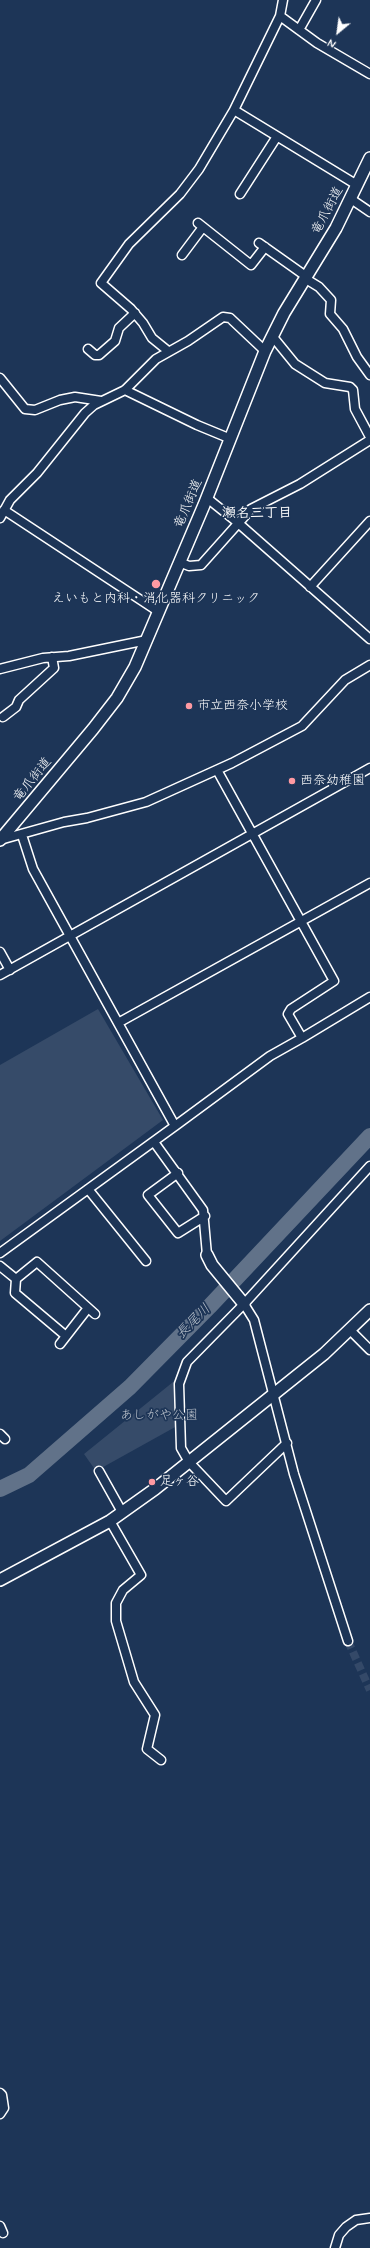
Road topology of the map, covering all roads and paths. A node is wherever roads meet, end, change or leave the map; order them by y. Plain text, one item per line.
1 (283, 0) edge
2 (316, 0) edge
3 (280, 16) junction
4 (299, 30) junction
5 (370, 74) edge
6 (234, 110) junction
7 (276, 138) junction
8 (370, 158) edge
9 (357, 185) junction
10 (240, 194) dead end
11 (351, 199) junction
12 (370, 212) edge
13 (182, 255) dead end
14 (307, 278) junction
15 (135, 313) junction
16 (273, 338) junction
17 (88, 348) dead end
18 (168, 351) junction
19 (265, 351) junction
20 (370, 375) edge
21 (0, 378) edge
22 (125, 390) junction
23 (104, 401) junction
24 (370, 437) edge
25 (231, 439) junction
26 (370, 440) edge
27 (207, 498) junction
28 (4, 510) junction
29 (0, 518) edge
30 (370, 521) edge
31 (237, 522) junction
32 (179, 562) junction
33 (310, 587) junction
34 (159, 612) junction
35 (370, 639) edge
36 (147, 640) junction
37 (52, 657) junction
38 (370, 665) edge
39 (0, 670) edge
40 (3, 717) dead end
41 (370, 768) edge
42 (217, 770) junction
43 (252, 834) junction
44 (22, 835) junction
45 (0, 840) edge
46 (370, 883) edge
47 (301, 922) junction
48 (70, 937) junction
49 (0, 952) edge
50 (10, 970) junction
51 (0, 975) edge
52 (370, 998) edge
53 (118, 1023) junction
54 (302, 1038) junction
55 (175, 1126) junction
56 (154, 1142) junction
57 (370, 1166) edge
58 (178, 1173) junction
59 (88, 1189) junction
60 (204, 1216) junction
61 (0, 1253) edge
62 (207, 1255) joint
63 (146, 1261) dead end
64 (0, 1266) edge
65 (16, 1279) junction
66 (244, 1304) junction
67 (88, 1308) junction
68 (370, 1310) edge
69 (95, 1314) dead end
70 (350, 1330) junction
71 (66, 1336) junction
72 (60, 1344) dead end
73 (370, 1350) edge
74 (274, 1393) junction
75 (287, 1443) junction
76 (189, 1462) junction
77 (99, 1471) dead end
78 (122, 1512) junction
79 (110, 1521) junction
80 (0, 1580) edge
81 (348, 1641) tunnel mouth
82 (161, 1760) dead end
83 (0, 2093) edge
84 (0, 2114) edge
85 (370, 2218) edge
86 (335, 2248) edge

1 - 3 street
2 - 4 street
3 - 4 street
3 - 6 street
4 - 5 street
6 - 7 street
6 - 15 street
7 - 9 street
7 - 10 street
8 - 9 main road, 竜爪街道
9 - 11 main road, 竜爪街道
11 - 12 street
11 - 14 main road, 竜爪街道
13 - 14 street
14 - 16 main road, 竜爪街道
14 - 20 street
15 - 17 street
15 - 18 street
16 - 19 main road, 竜爪街道
16 - 24 street
18 - 19 street
18 - 22 street
19 - 25 main road, 竜爪街道
21 - 23 street
22 - 23 street
22 - 25 street
23 - 28 street
25 - 27 main road, 竜爪街道
26 - 31 street
27 - 31 street
27 - 32 main road, 竜爪街道
28 - 29 street
28 - 34 street
30 - 33 street
31 - 32 street
31 - 33 street
32 - 34 main road, 竜爪街道
33 - 35 street
34 - 36 main road, 竜爪街道
36 - 37 street
36 - 45 main road, 竜爪街道
37 - 39 street
37 - 40 street
38 - 42 street
41 - 43 street
42 - 43 street
42 - 44 street
43 - 47 street
43 - 48 street
44 - 45 street
44 - 48 street
46 - 47 street
47 - 53 street
47 - 54 street
48 - 50 street
48 - 53 street
49 - 50 street
50 - 51 street
52 - 54 street
53 - 55 street
54 - 55 street
55 - 56 street
56 - 58 street
56 - 59 street
57 - 66 street
58 - 60 street
58 - 60 street
59 - 61 street
59 - 63 street
60 - 62 street
62 - 66 main road
64 - 65 street
65 - 67 street
65 - 71 street
66 - 74 street
66 - 76 street
67 - 69 street
67 - 71 street
68 - 70 main road
70 - 73 street
70 - 74 main road
71 - 72 street
74 - 75 street
74 - 76 main road
75 - 76 street
75 - 81 street
76 - 78 main road
77 - 78 street
78 - 79 main road
79 - 80 main road
79 - 82 street
83 - 84 street
85 - 86 street

